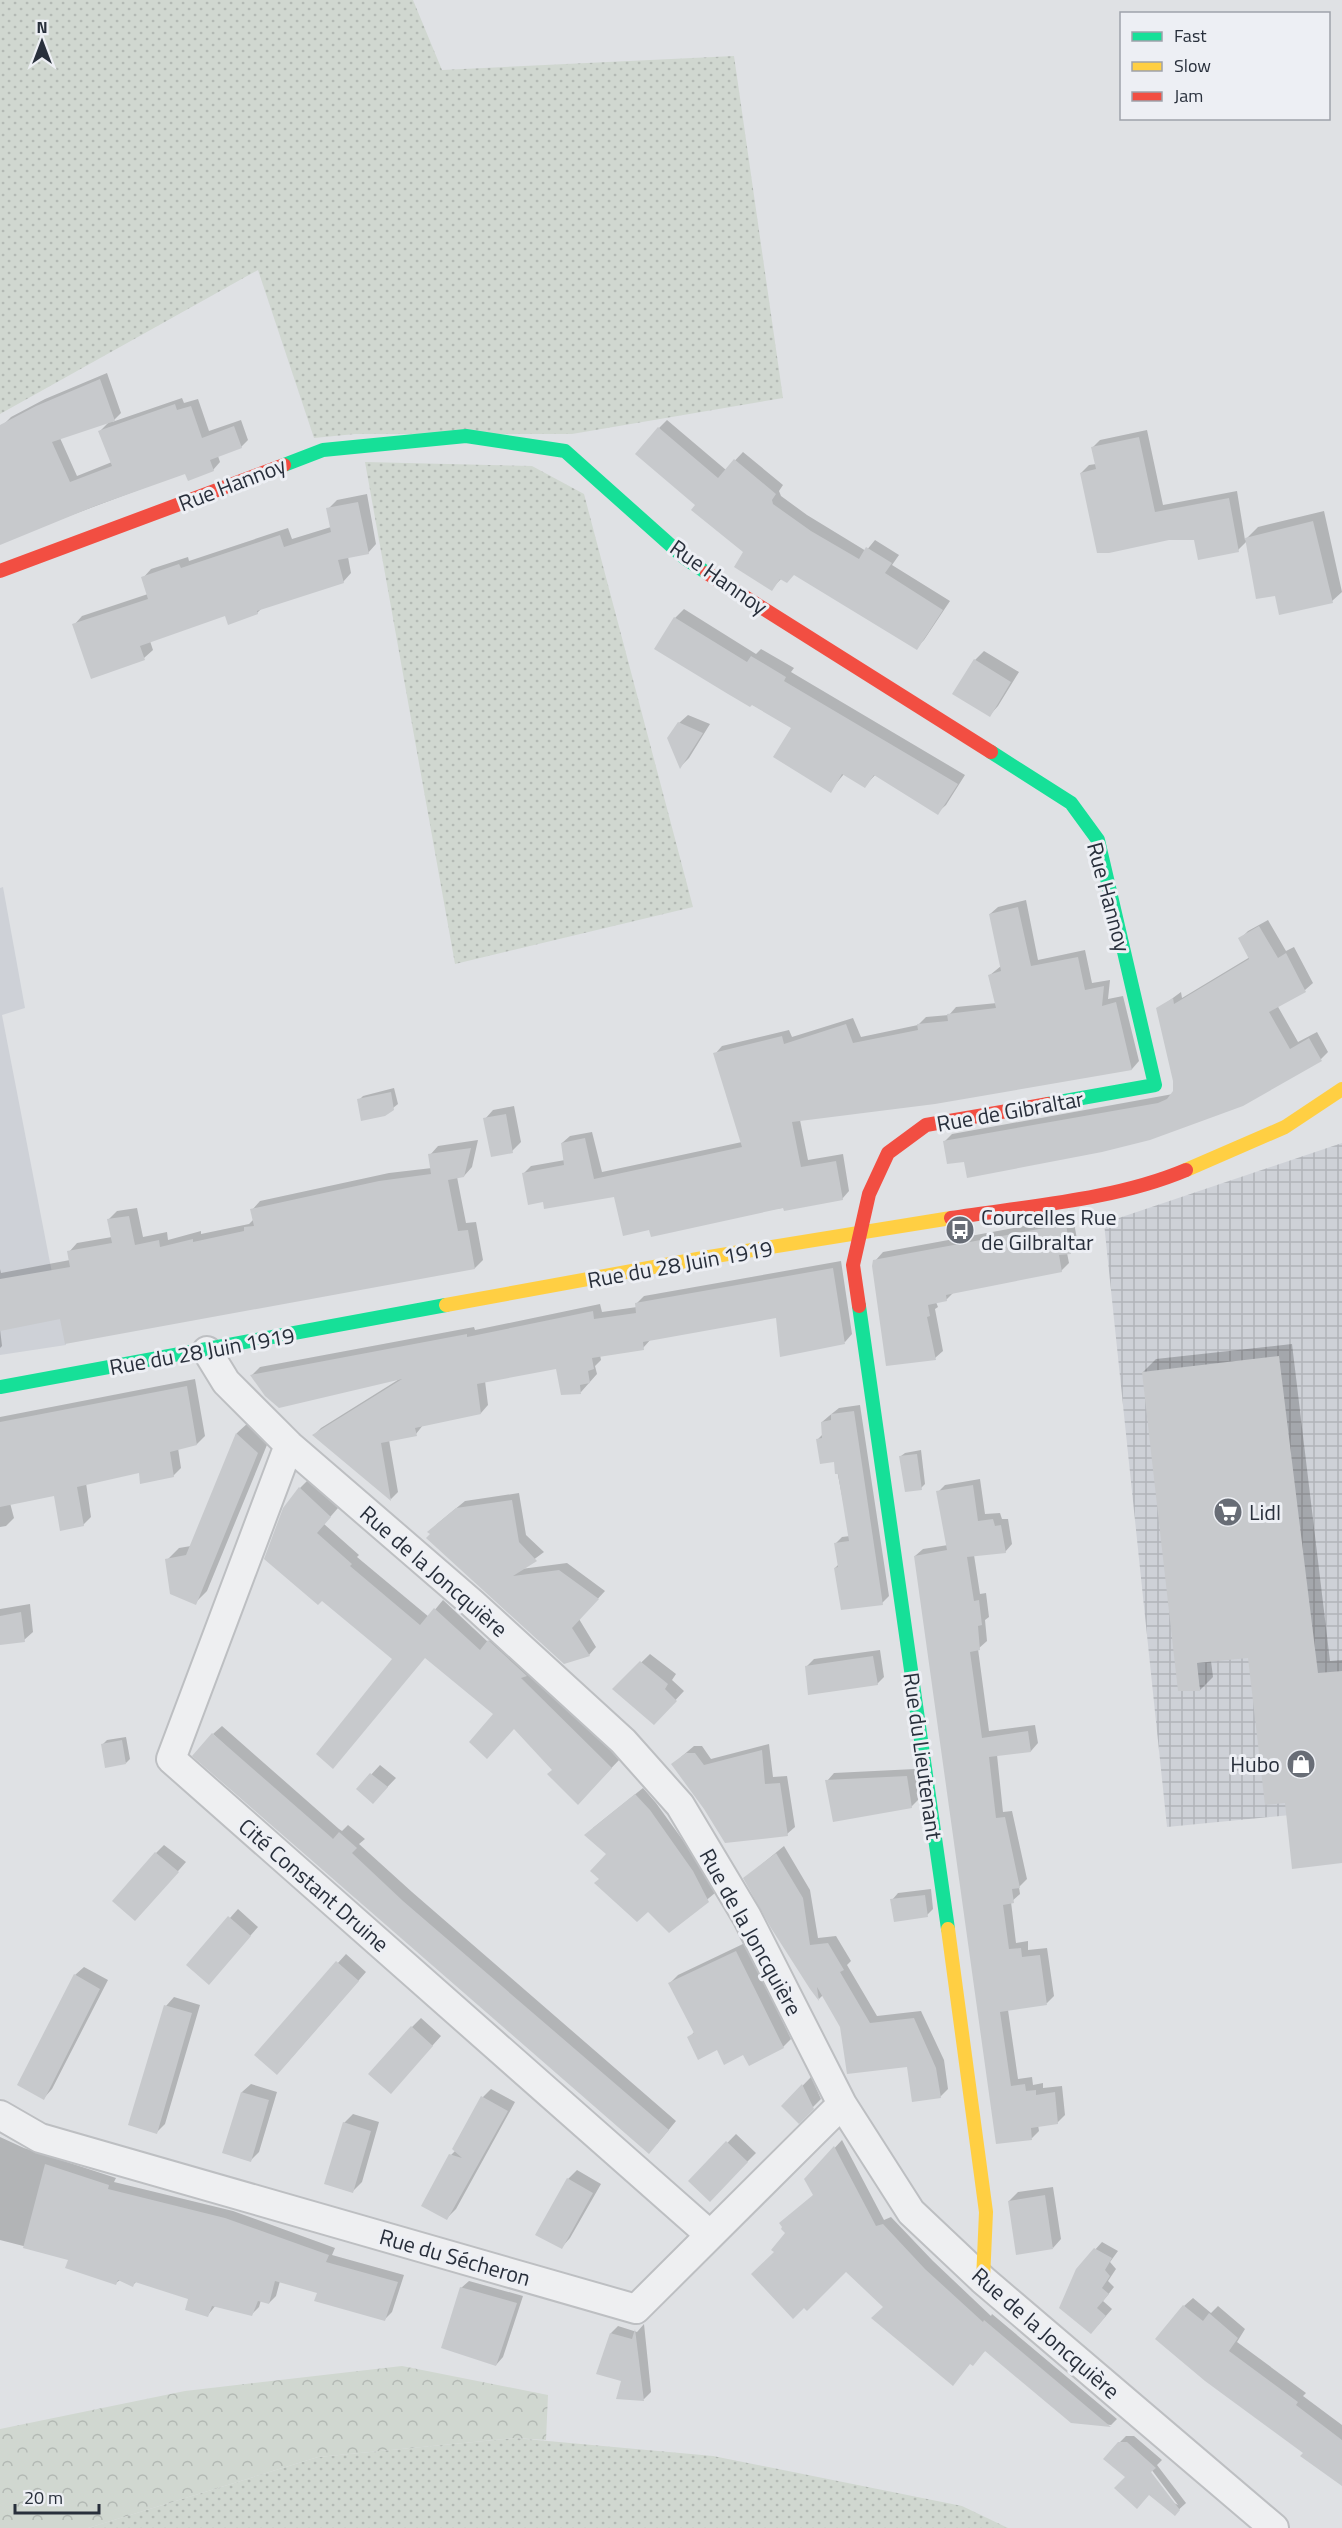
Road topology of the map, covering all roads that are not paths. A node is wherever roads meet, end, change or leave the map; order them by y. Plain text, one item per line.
1 (0, 571) edge
2 (1155, 1085) joint
3 (1342, 1089) edge
4 (859, 1234) junction
5 (207, 1351) junction
6 (0, 1387) edge
7 (289, 1445) junction
8 (842, 2104) junction
9 (0, 2115) edge
10 (710, 2234) junction
11 (983, 2280) junction
12 (1274, 2528) edge

1 - 2 street, Rue Hannoy
2 - 4 street, Rue de Gibraltar
3 - 4 street, Rue du 28 Juin 1919
4 - 5 street, Rue du 28 Juin 1919
4 - 11 street, Rue du Lieutenant
5 - 6 street, Rue du 28 Juin 1919
5 - 7 street, Rue de la Joncquière
7 - 8 street, Rue de la Joncquière
7 - 10 street, Cité Constant Druine
8 - 10 street, Rue du Sécheron
8 - 11 street, Rue de la Joncquière
9 - 10 street, Rue du Sécheron
11 - 12 street, Rue de la Joncquière

